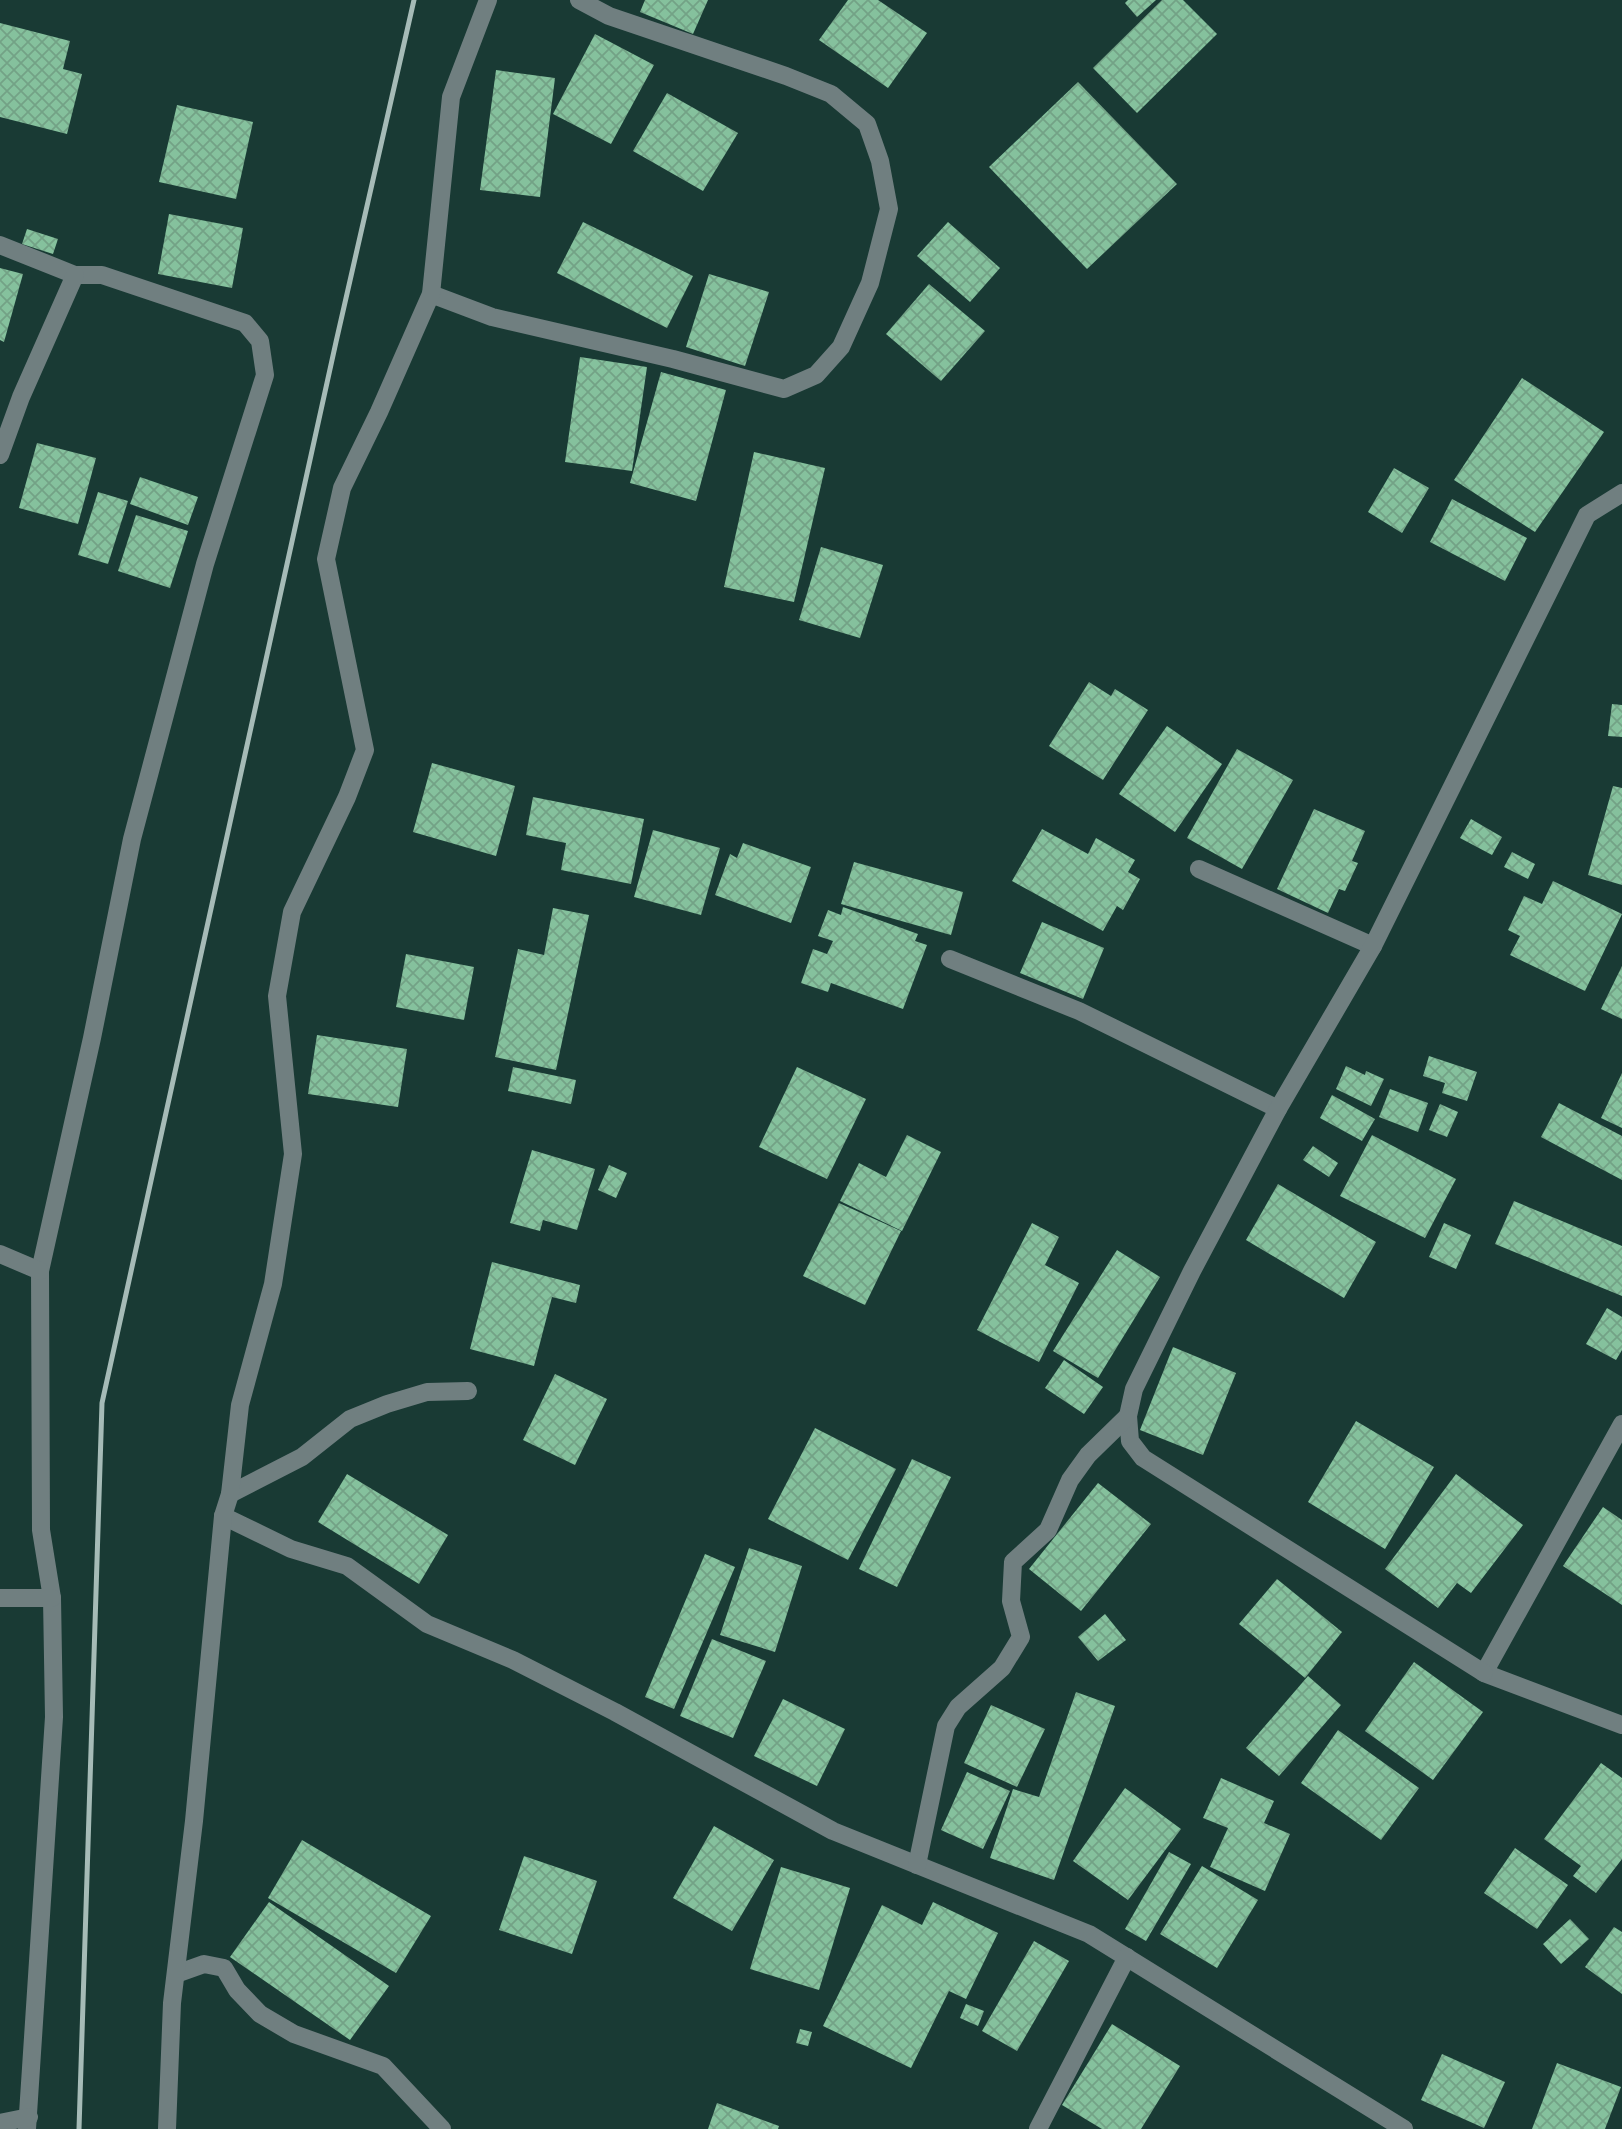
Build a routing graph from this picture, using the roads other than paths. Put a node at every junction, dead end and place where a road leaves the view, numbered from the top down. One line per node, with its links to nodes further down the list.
1 (488, 0): 5 (street)
2 (579, 0): 5 (street)
3 (0, 245): 4 (street)
4 (75, 275): 6 (street); 13 (street)
5 (430, 294): 17 (street)
6 (0, 455)
7 (1622, 493): 9 (street)
8 (1199, 870): 9 (street)
9 (1373, 946): 11 (street)
10 (950, 959): 11 (street)
11 (1278, 1109): 15 (street)
12 (0, 1254): 13 (street)
13 (40, 1270): 20 (street)
14 (468, 1391): 17 (street)
15 (1128, 1416): 21 (street); 23 (street)
16 (1622, 1424): 21 (street)
17 (230, 1494): 18 (street)
18 (223, 1516): 23 (street); 25 (street)
19 (0, 1598): 20 (street)
20 (52, 1598): 27 (street)
21 (1484, 1673): 22 (street)
22 (1622, 1725)
23 (917, 1866): 24 (street)
24 (1127, 1957): 30 (street); 31 (street)
25 (176, 1974): 28 (street); 29 (street)
26 (0, 2123): 27 (street)
27 (28, 2123)
28 (167, 2129)
29 (442, 2129)
30 (1038, 2129)
31 (1404, 2129)

